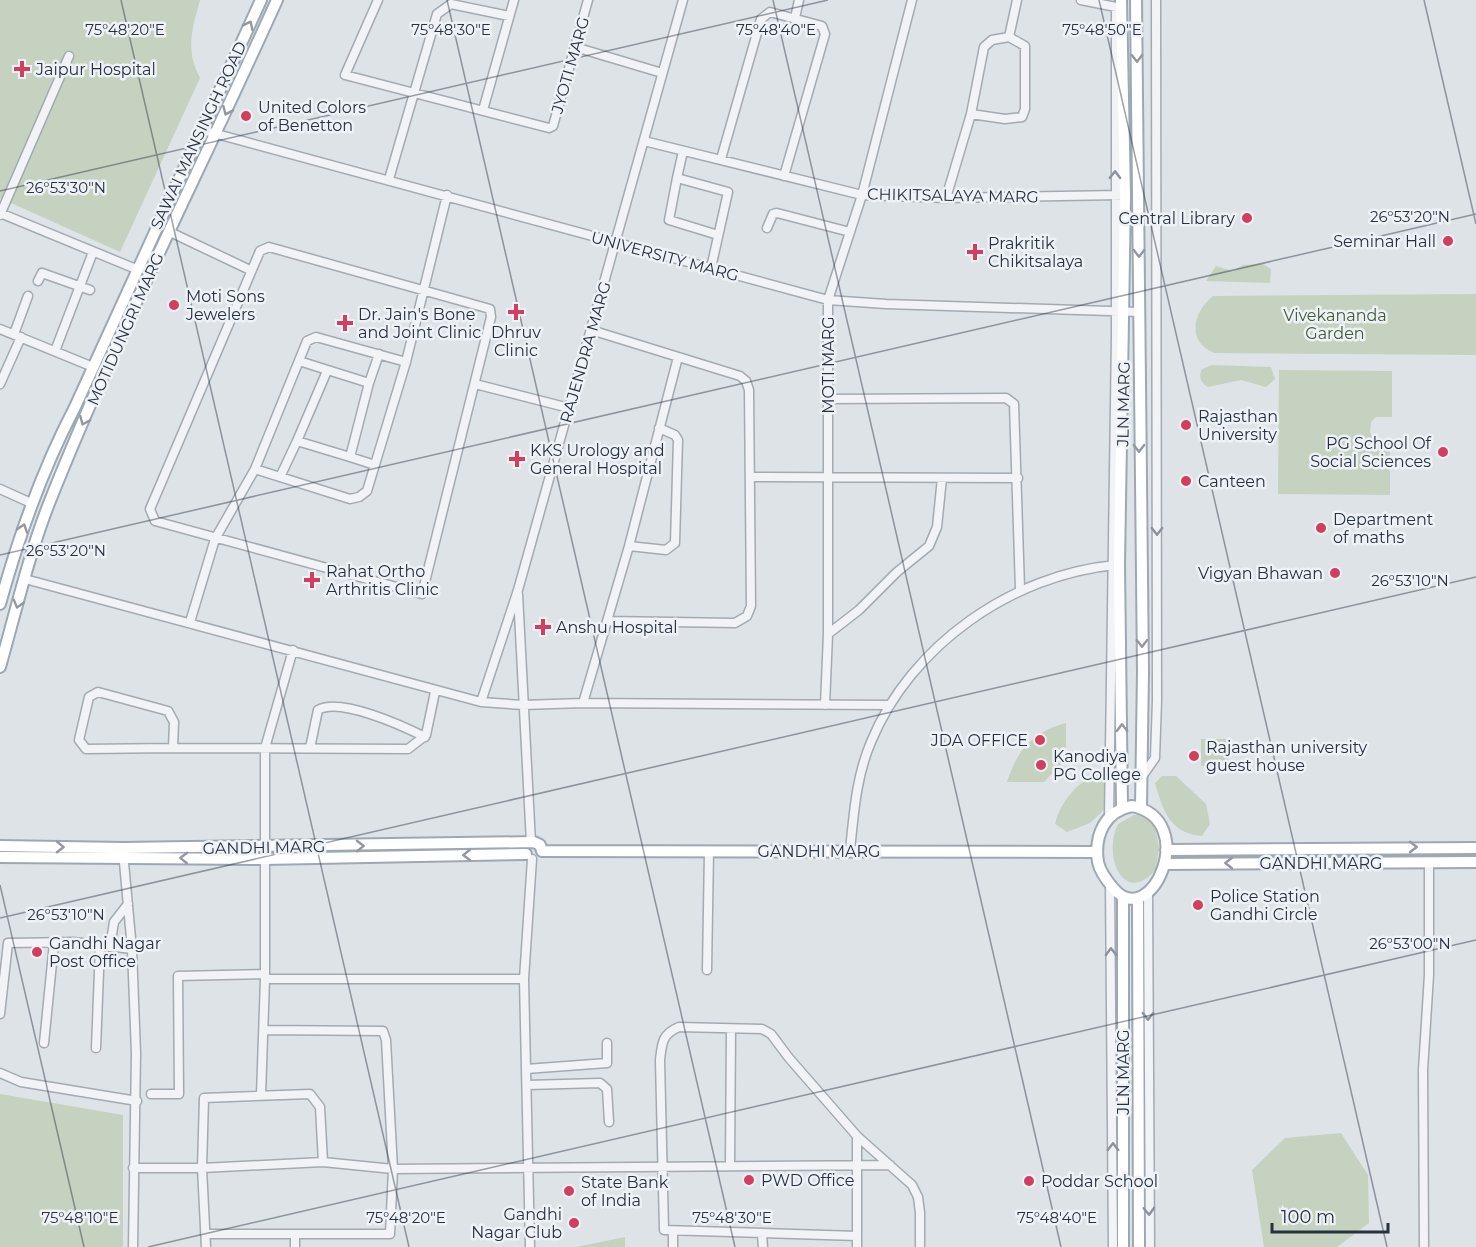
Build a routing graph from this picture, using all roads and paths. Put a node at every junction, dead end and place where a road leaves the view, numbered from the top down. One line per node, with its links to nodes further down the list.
1 (261, 0): 23 (main road, SAWAI MANSINGH ROAD, one-way to 1)
2 (277, 0): 24 (main road, MOTIDUNGRI MARG, one-way to 24)
3 (378, 0): 20 (street)
4 (514, 0): 14 (street)
5 (588, 0): 17 (street, JYOTI MARG)
6 (683, 0): 19 (street, RAJENDRA MARG)
7 (799, 0): 15 (street)
8 (912, 0): 32 (street, MOTI MARG)
9 (1017, 0): 16 (street)
10 (1081, 0): 13 (street)
11 (1136, 0): 52 (main road, JLN MARG, one-way to 52)
12 (1156, 0): 102 (street, one-way to 102)
13 (1119, 4): 33 (main road, JLN MARG, one-way to 13)
14 (509, 16): 20 (street); 21 (street)
15 (795, 18): 27 (street); 28 (street)
16 (1009, 37): 22 (street); 22 (street)
17 (575, 47): 19 (street); 21 (street, JYOTI MARG)
18 (69, 56): 35 (street)
19 (662, 73): 25 (street, RAJENDRA MARG)
20 (414, 93): 21 (street); 30 (street)
21 (483, 110)
22 (971, 114): 34 (street)
23 (202, 130): 24 (street, UNIVERSITY MARG); 43 (main road, SAWAI MANSINGH ROAD)
24 (217, 135): 30 (street, UNIVERSITY MARG); 37 (main road, MOTIDUNGRI MARG)
25 (644, 141): 26 (street, CHIKITSALAYA MARG); 40 (street, RAJENDRA MARG)
26 (683, 151): 27 (street, CHIKITSALAYA MARG); 29 (street)
27 (721, 159): 28 (street, CHIKITSALAYA MARG)
28 (784, 176): 32 (street, CHIKITSALAYA MARG)
29 (677, 178): 39 (street); 39 (street)
30 (389, 179): 31 (street, UNIVERSITY MARG)
31 (447, 195): 40 (street, UNIVERSITY MARG); 48 (street)
32 (862, 195): 34 (street, CHIKITSALAYA MARG); 38 (street, MOTI MARG)
33 (1120, 195): 34 (street, CHIKITSALAYA MARG); 51 (main road, JLN MARG)
34 (946, 198)
35 (0, 214): 41 (street)
36 (767, 228): 38 (street)
37 (170, 232): 44 (street); 83 (main road, MOTIDUNGRI MARG, one-way to 83)
38 (850, 232): 50 (street, MOTI MARG)
39 (718, 235): 42 (street)
40 (616, 242): 42 (street, UNIVERSITY MARG); 54 (street, RAJENDRA MARG)
41 (93, 252): 43 (street); 46 (street)
42 (711, 268): 50 (street, UNIVERSITY MARG)
43 (136, 269): 61 (main road, SAWAI MANSINGH ROAD)
44 (250, 270): 48 (street); 80 (street)
45 (38, 281): 46 (street)
46 (80, 287): 47 (street); 56 (street)
47 (90, 290)
48 (422, 290): 60 (street); 65 (street)
49 (28, 296): 55 (street)
50 (828, 300): 51 (street, UNIVERSITY MARG); 66 (street, MOTI MARG)
51 (1120, 312): 52 (street, UNIVERSITY MARG); 82 (main road, JLN MARG)
52 (1140, 312): 102 (main road, JLN MARG, one-way to 102)
53 (0, 328): 55 (street)
54 (591, 330): 58 (street); 67 (street, RAJENDRA MARG)
55 (18, 336): 56 (street); 64 (street)
56 (55, 351): 61 (street)
57 (379, 354): 59 (street); 60 (street); 63 (street)
58 (678, 357): 68 (street); 74 (street)
59 (299, 361): 62 (street); 72 (street)
60 (406, 362): 71 (street)
61 (93, 367): 79 (main road, SAWAI MANSINGH ROAD)
62 (327, 371): 63 (street); 69 (street)
63 (369, 383): 70 (street)
64 (0, 384)
65 (475, 384): 67 (street); 80 (street)
66 (829, 399): 75 (street, MOTI MARG); 77 (street)
67 (569, 408): 85 (street, RAJENDRA MARG)
68 (659, 428): 81 (street); 81 (street)
69 (297, 441): 70 (street); 73 (street)
70 (350, 457): 71 (street)
71 (375, 465): 73 (street)
72 (255, 469): 73 (street); 80 (street)
73 (280, 477)
74 (750, 477): 75 (street); 87 (street)
75 (828, 477): 76 (street); 89 (street, MOTI MARG)
76 (942, 478): 77 (street); 89 (street)
77 (1018, 478): 84 (street)
78 (0, 489): 79 (street)
79 (31, 503): 86 (main road, SAWAI MANSINGH ROAD, one-way to 79)
80 (215, 539): 88 (street)
81 (629, 546): 87 (street)
82 (1116, 565): 84 (street); 104 (main road, JLN MARG, one-way to 82); 105 (street)
83 (25, 579): 88 (street); 91 (main road, MOTIDUNGRI MARG, one-way to 91)
84 (1020, 589): 97 (street)
85 (518, 590): 93 (street, RAJENDRA MARG); 95 (street)
86 (0, 604)
87 (608, 621): 94 (street)
88 (190, 622): 90 (street)
89 (828, 634): 96 (street, MOTI MARG)
90 (293, 650): 92 (street); 100 (street)
91 (0, 667)
92 (435, 692): 93 (street); 98 (street)
93 (481, 702): 95 (street)
94 (583, 703): 95 (street); 96 (street)
95 (523, 705): 108 (street)
96 (825, 705): 97 (street)
97 (890, 705): 109 (street)
98 (425, 737): 101 (street); 101 (street)
99 (173, 748): 99 (street); 100 (street)
100 (266, 748): 101 (street); 106 (street)
101 (310, 748)
102 (1141, 779): 103 (main road, JLN MARG)
103 (1141, 807): 104 (main road); 110 (main road)
104 (1122, 808): 105 (main road)
105 (1109, 817): 113 (main road)
106 (264, 847): 108 (main road, GANDHI MARG, one-way to 108); 114 (main road, GANDHI MARG); 115 (street)
107 (1476, 848): 110 (main road, GANDHI MARG, one-way to 107)
108 (529, 850): 112 (main road, GANDHI MARG); 115 (main road, one-way to 115); 130 (street)
109 (850, 850): 112 (main road, GANDHI MARG); 113 (main road, GANDHI MARG)
110 (1166, 850): 118 (main road)
111 (0, 851): 114 (main road, GANDHI MARG, one-way to 114); 114 (main road)
112 (709, 851): 128 (street)
113 (1097, 852): 119 (main road)
114 (123, 853): 115 (main road, one-way to 114); 122 (street)
115 (264, 858): 129 (street)
116 (1429, 862): 117 (main road, GANDHI MARG); 118 (main road, GANDHI MARG, one-way to 118); 171 (street)
117 (1476, 862)
118 (1165, 864): 120 (main road)
119 (1110, 885): 121 (main road); 167 (street, one-way to 119)
120 (1143, 896): 121 (main road); 169 (main road, JLN MARG); 170 (street, one-way to 170)
121 (1123, 897): 168 (main road, JLN MARG)
122 (128, 904): 126 (street); 127 (street)
123 (4, 941): 124 (street); 131 (street)
124 (54, 943): 125 (street); 134 (street)
125 (100, 946): 126 (street); 136 (street)
126 (110, 947): 127 (street)
127 (132, 949): 142 (street)
128 (707, 970)
129 (265, 977): 130 (street); 133 (street); 140 (street)
130 (525, 979): 137 (street)
131 (0, 1014)
132 (730, 1029): 144 (street); 146 (street); 147 (street)
133 (264, 1030): 141 (street); 153 (street)
134 (44, 1043)
135 (607, 1043): 137 (street)
136 (96, 1048)
137 (526, 1069): 139 (street)
138 (0, 1073): 142 (street)
139 (527, 1085): 143 (street); 152 (street)
140 (151, 1094)
141 (261, 1095): 145 (street); 151 (street)
142 (137, 1101): 150 (street)
143 (609, 1122)
144 (857, 1136): 148 (street); 149 (street)
145 (323, 1162): 151 (street); 153 (street)
146 (730, 1164): 147 (street); 148 (street)
147 (662, 1165): 152 (street); 154 (street)
148 (857, 1165): 149 (street); 158 (street)
149 (890, 1165): 166 (street)
150 (133, 1168): 151 (street); 159 (street)
151 (202, 1168): 155 (street)
152 (528, 1168): 153 (street); 162 (street)
153 (393, 1169): 156 (street)
154 (673, 1232): 157 (street); 163 (street)
155 (205, 1234): 156 (street); 160 (street)
156 (295, 1235): 161 (street)
157 (762, 1235): 158 (street); 164 (street)
158 (857, 1236): 165 (street)
159 (133, 1247)
160 (206, 1247)
161 (295, 1247)
162 (530, 1247)
163 (673, 1247)
164 (763, 1247)
165 (857, 1247)
166 (920, 1247)
167 (1113, 1247)
168 (1123, 1247)
169 (1139, 1247)
170 (1150, 1247)
171 (1424, 1247)

